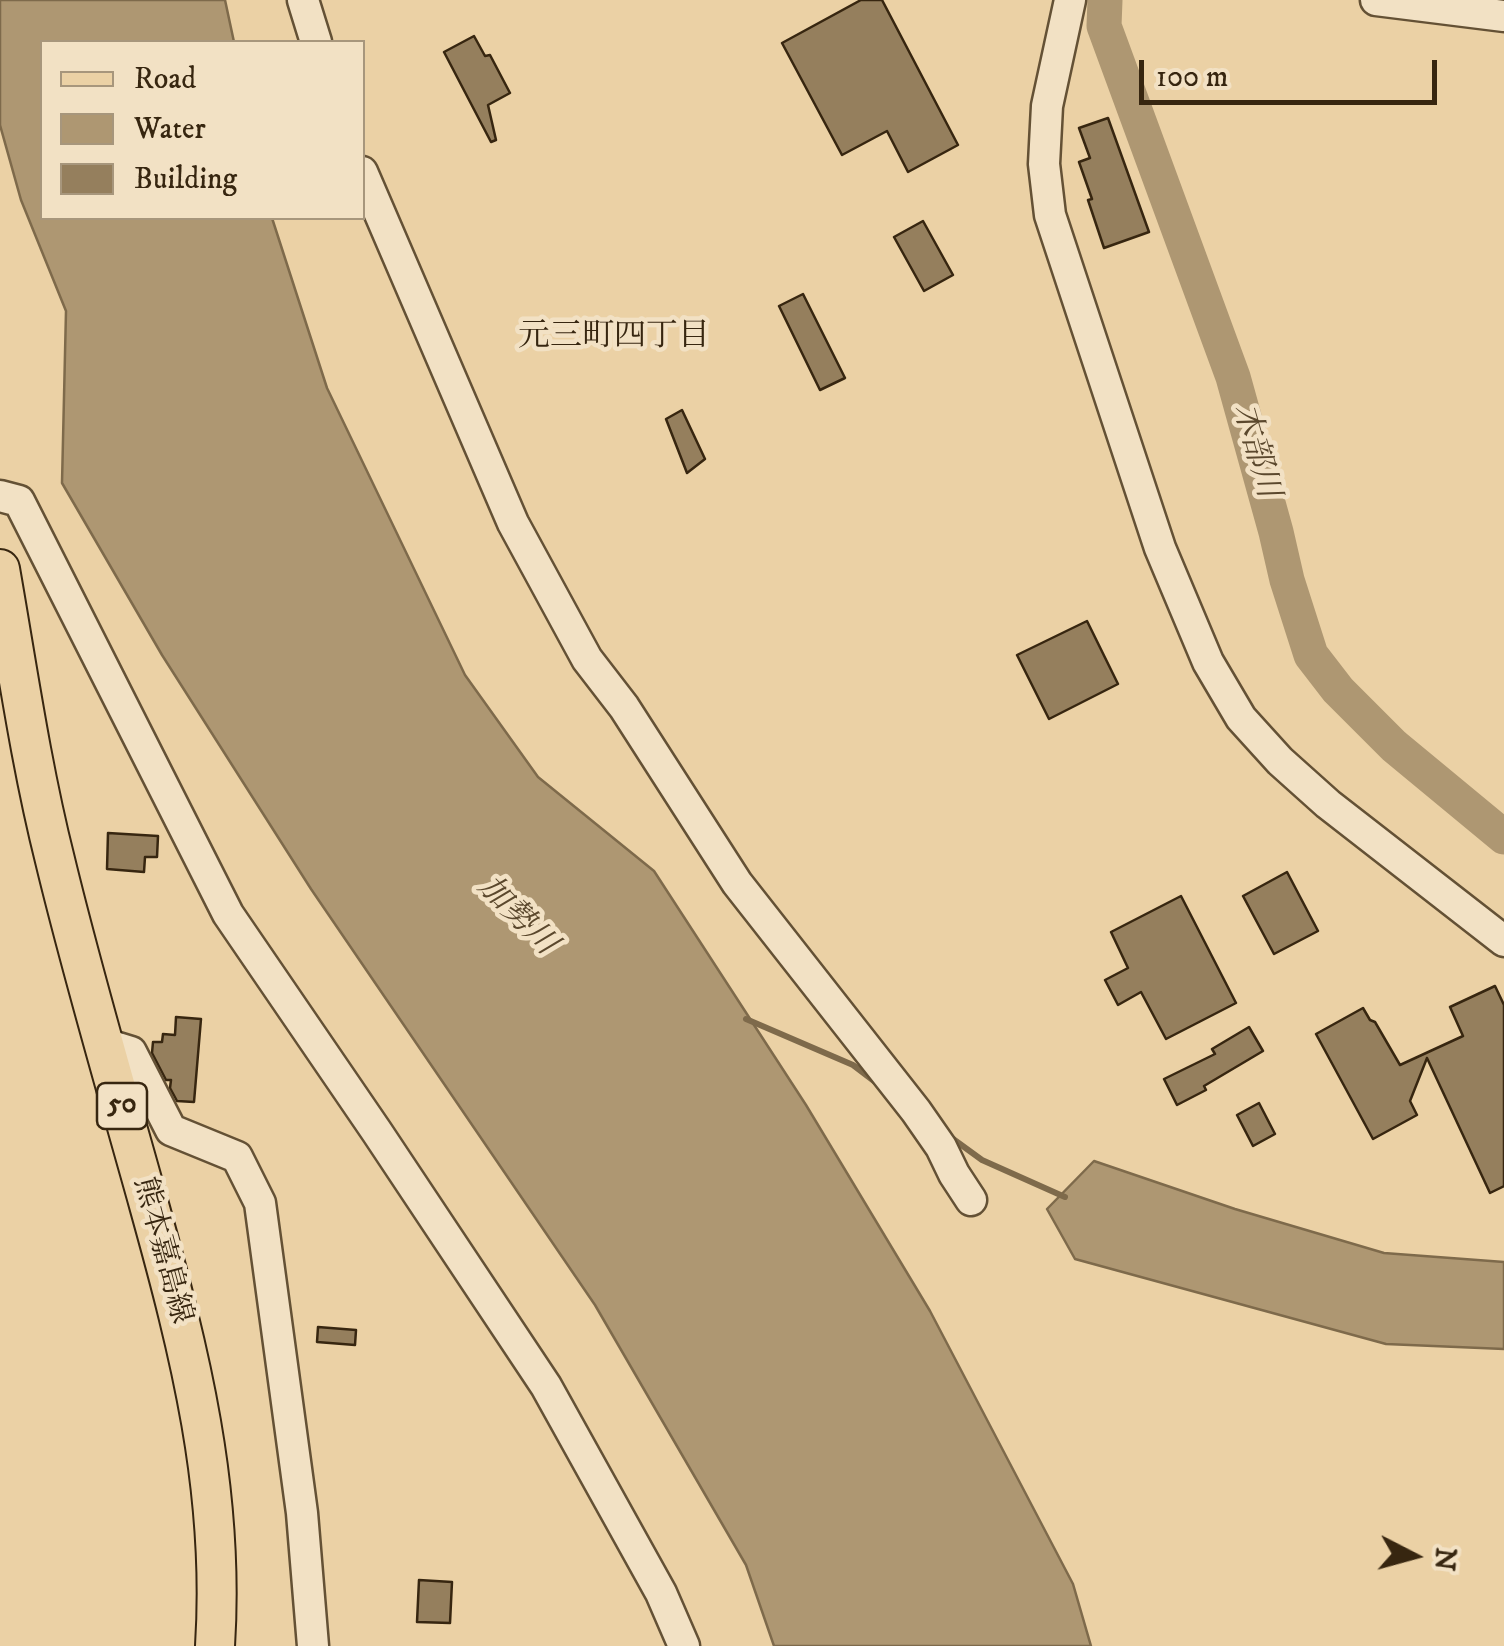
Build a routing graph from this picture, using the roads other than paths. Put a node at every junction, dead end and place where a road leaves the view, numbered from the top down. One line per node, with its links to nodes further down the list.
1 (303, 0): 5 (street)
2 (1070, 0): 9 (street)
3 (1376, 0): 4 (street)
4 (1504, 16)
5 (315, 40)
6 (365, 179): 11 (street)
7 (0, 496): 14 (street)
8 (0, 569): 10 (main road, 熊本嘉島線 / 50)
9 (1504, 941)
10 (105, 1044): 12 (main road, 熊本嘉島線 / 50); 13 (street)
11 (971, 1200)
12 (215, 1646)
13 (314, 1646)
14 (684, 1646)

